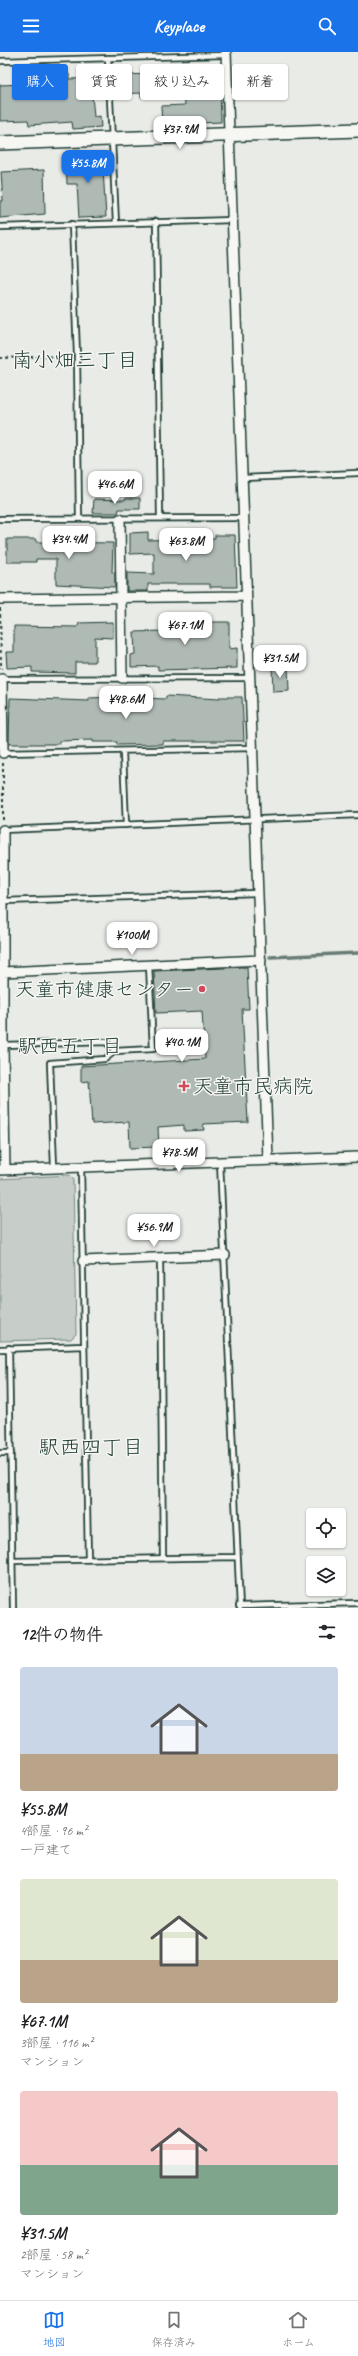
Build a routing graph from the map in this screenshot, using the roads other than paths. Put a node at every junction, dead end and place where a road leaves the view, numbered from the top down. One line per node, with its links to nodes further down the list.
1 (226, 53): 2 (lane); 5 (street)
2 (108, 58): 3 (lane); 6 (lane)
3 (0, 61)
4 (358, 130): 5 (street)
5 (231, 136): 6 (street); 8 (street)
6 (113, 139): 7 (street); 10 (lane)
7 (0, 143)
8 (233, 220): 9 (lane); 14 (street)
9 (156, 221): 10 (lane); 16 (lane)
10 (116, 222): 11 (lane)
11 (72, 224): 12 (lane); 15 (lane)
12 (0, 227)
13 (358, 473): 14 (lane)
14 (242, 478): 17 (street)
15 (79, 518): 18 (lane); 19 (lane)
16 (160, 518): 17 (lane); 19 (lane)
17 (244, 518): 20 (street)
18 (0, 519)
19 (120, 519): 21 (street)
20 (246, 596): 21 (street); 24 (street)
21 (121, 598): 22 (street); 23 (street)
22 (0, 599)
23 (122, 678): 24 (lane); 25 (lane)
24 (250, 678): 26 (street)
25 (2, 679): 28 (street)
26 (253, 748): 27 (lane); 30 (street)
27 (123, 752): 28 (lane); 31 (lane)
28 (3, 753)
29 (358, 815): 30 (lane)
30 (256, 820): 31 (lane); 33 (street)
31 (126, 825): 32 (lane)
32 (2, 830): 34 (street)
33 (257, 893): 34 (lane); 35 (street)
34 (3, 901): 37 (street)
35 (261, 960): 36 (street); 41 (street)
36 (149, 965): 37 (street); 39 (lane)
37 (3, 972): 38 (street)
38 (3, 1045): 39 (lane); 45 (street)
39 (115, 1051): 44 (lane)
40 (358, 1157): 41 (street)
41 (268, 1159): 42 (street)
42 (220, 1161): 43 (street); 46 (lane)
43 (81, 1166): 44 (street); 48 (lane)
44 (54, 1167): 45 (street)
45 (3, 1170)
46 (225, 1255): 47 (street); 54 (lane)
47 (160, 1258): 48 (street); 56 (lane)
48 (83, 1261): 49 (lane)
49 (84, 1346): 51 (lane); 55 (lane)
50 (0, 1348): 51 (lane)
51 (9, 1348): 53 (lane)
52 (0, 1453): 53 (lane)
53 (11, 1453): 57 (lane)
54 (236, 1557): 56 (lane); 59 (lane)
55 (88, 1558): 56 (lane); 57 (lane)
56 (163, 1558)
57 (12, 1561): 60 (lane)
58 (358, 1603): 59 (lane)
59 (240, 1607)
60 (12, 1608)

